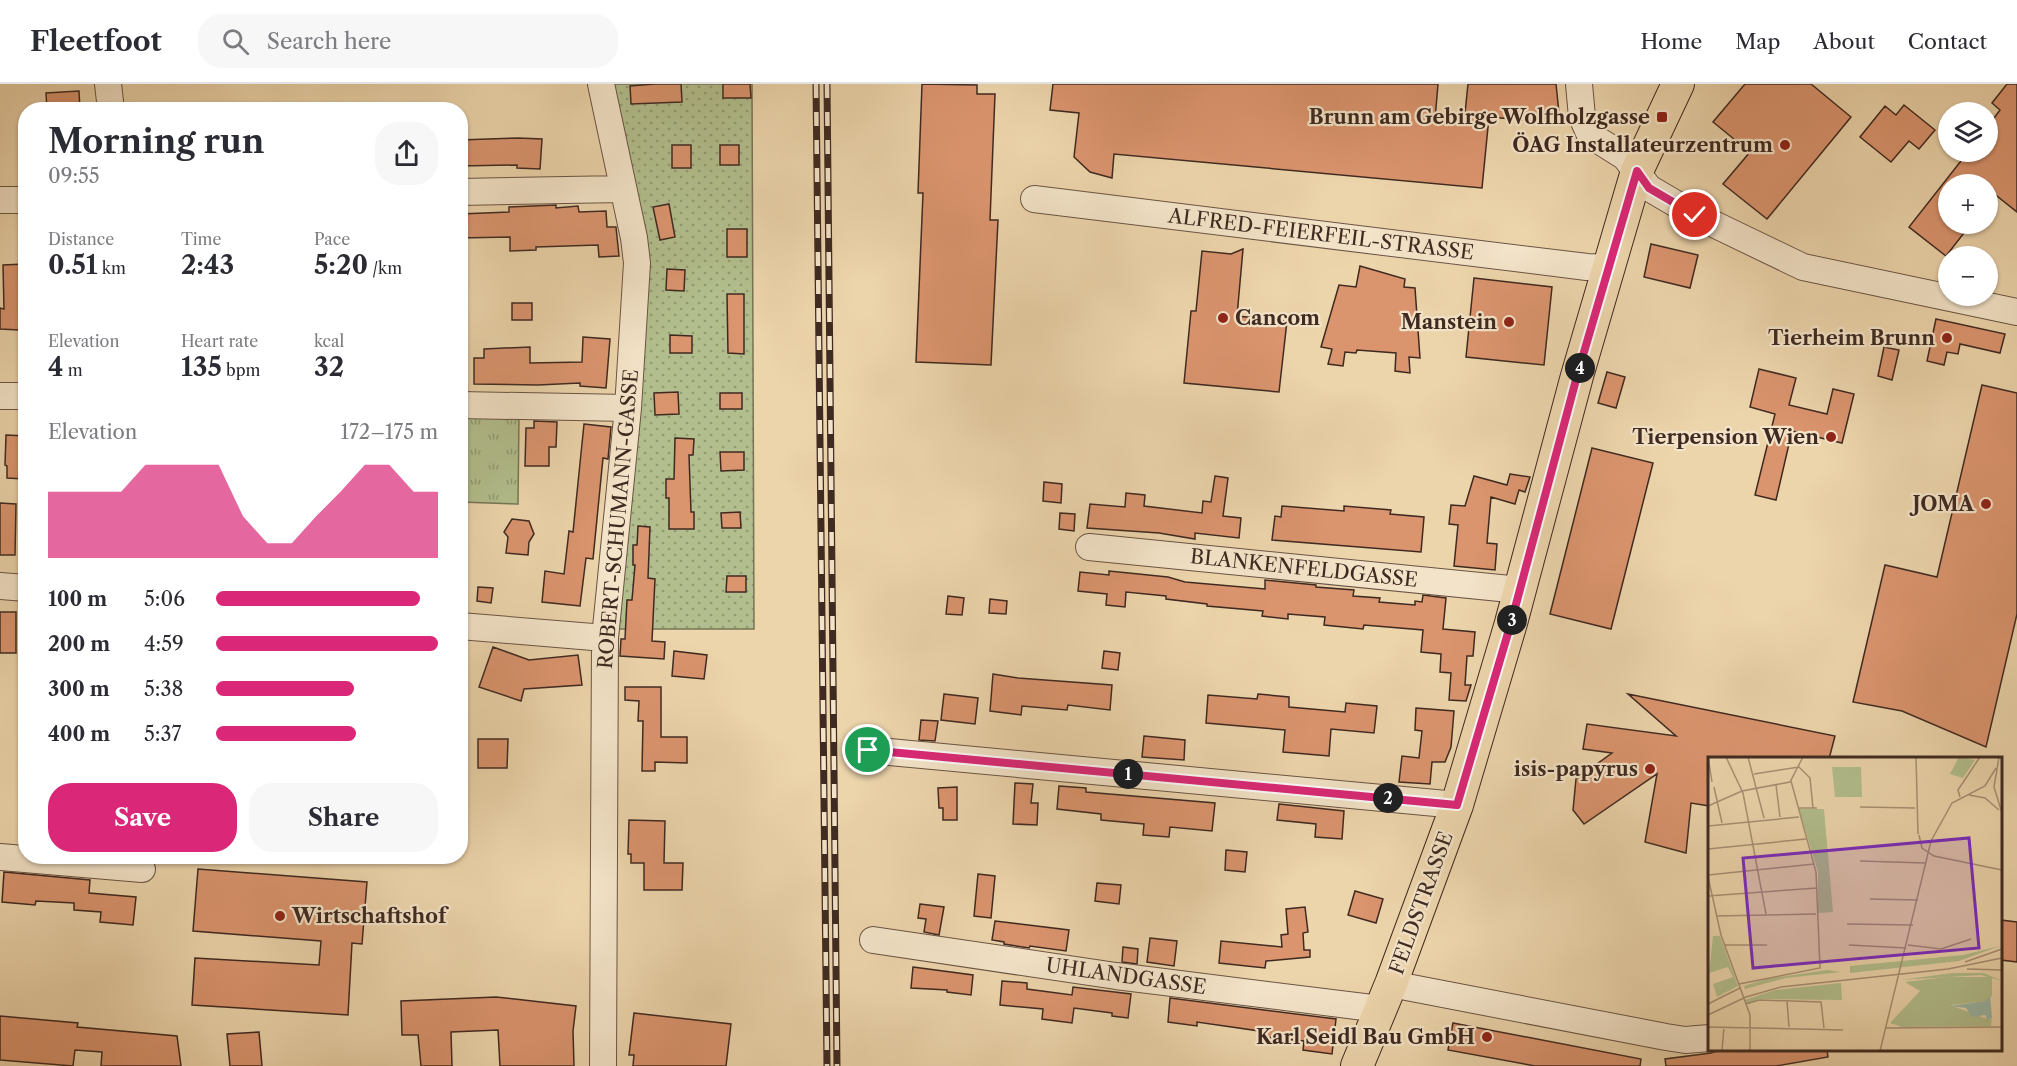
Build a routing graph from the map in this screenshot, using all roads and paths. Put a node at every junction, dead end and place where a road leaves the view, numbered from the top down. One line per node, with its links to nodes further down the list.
1 (108, 84): 5 (street)
2 (601, 84): 7 (street, ROBERT-SCHUMANN-GASSE)
3 (1579, 84): 6 (street)
4 (1678, 84): 6 (main road, FELDSTRASSE)
5 (110, 102)
6 (1637, 171): 12 (main road, FELDSTRASSE); 13 (street)
7 (623, 189): 8 (street); 17 (street, ROBERT-SCHUMANN-GASSE)
8 (468, 192)
9 (0, 200): 10 (street)
10 (18, 200)
11 (1034, 200): 12 (street, ALFRED-FEIERFEIL-STRASSE)
12 (1608, 268): 21 (main road, FELDSTRASSE)
13 (2017, 312)
14 (0, 396): 15 (street)
15 (18, 396)
16 (468, 405): 17 (street)
17 (628, 408): 23 (street, ROBERT-SCHUMANN-GASSE)
18 (1089, 546): 21 (street, BLANKENFELDGASSE)
19 (0, 586): 20 (street)
20 (18, 587)
21 (1520, 590): 25 (main road, FELDSTRASSE)
22 (468, 627): 23 (street)
23 (605, 638): 33 (street, ROBERT-SCHUMANN-GASSE)
24 (868, 750): 25 (street)
25 (1457, 805): 31 (main road, FELDSTRASSE)
26 (0, 857): 27 (street)
27 (18, 859)
28 (83, 864): 29 (street)
29 (142, 869)
30 (873, 940): 31 (street, UHLANDGASSE)
31 (1385, 997): 32 (street, UHLANDGASSE); 34 (main road, FELDSTRASSE)
32 (1708, 1038)
33 (603, 1066)
34 (1357, 1066)

